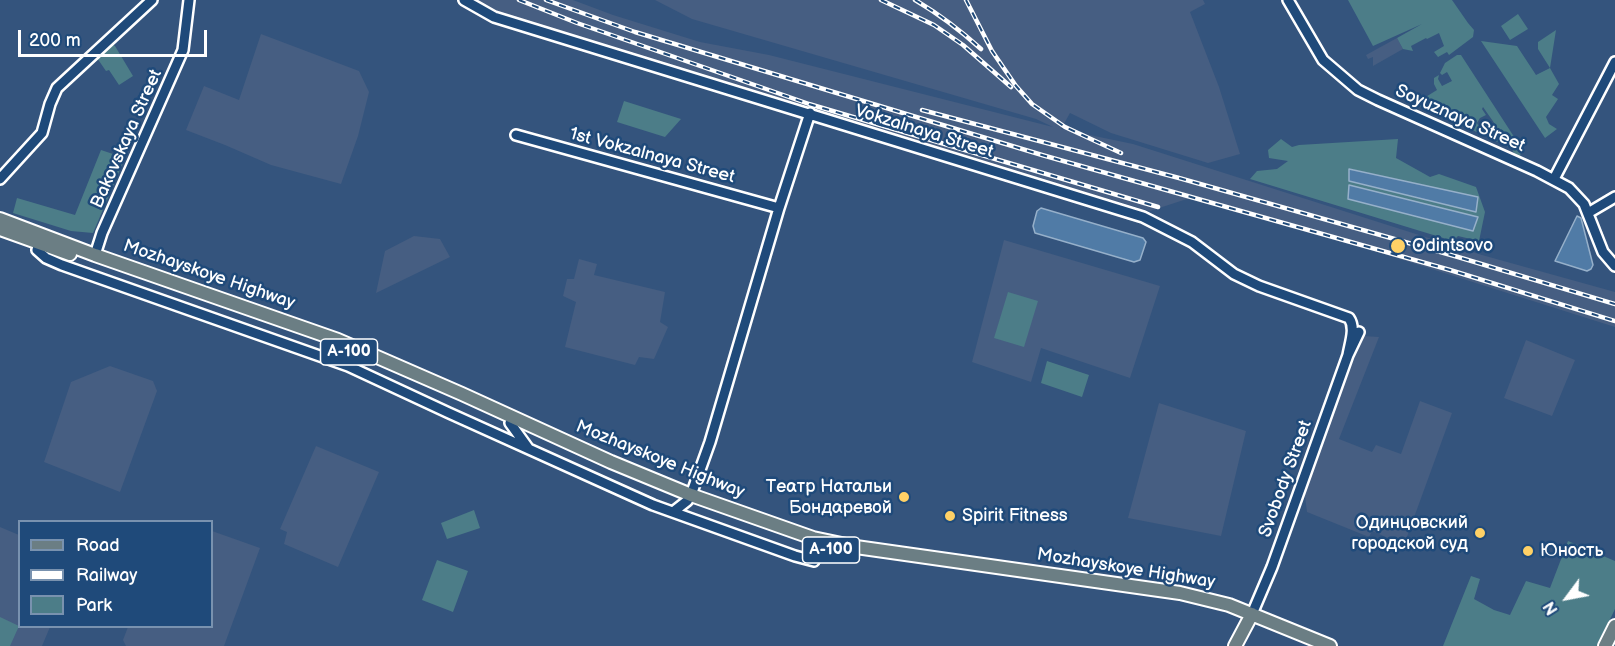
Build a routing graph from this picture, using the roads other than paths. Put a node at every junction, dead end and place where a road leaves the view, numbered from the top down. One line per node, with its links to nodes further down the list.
1 (152, 0): 8 (street)
2 (189, 0): 16 (street, Bakovskaya Street)
3 (464, 0): 6 (street, Vokzalnaya Street)
4 (1288, 0): 9 (street, Soyuznaya Street)
5 (1615, 62): 9 (street)
6 (810, 113): 11 (street); 18 (street, Vokzalnaya Street)
7 (516, 135): 11 (street, 1st Vokzalnaya Street)
8 (0, 179)
9 (1554, 179): 12 (street, Soyuznaya Street)
10 (1615, 197): 12 (street)
11 (778, 208): 21 (street)
12 (1588, 213): 17 (street, Soyuznaya Street)
13 (0, 219): 16 (main road, Mozhayskoye Highway / А-100)
14 (0, 229): 15 (main road, Mozhayskoye Highway / А-100)
15 (38, 247): 19 (main road, Mozhayskoye Highway / А-100); 20 (street)
16 (95, 255): 21 (main road, Mozhayskoye Highway / А-100)
17 (1615, 266)
18 (1356, 331): 24 (street, Svobody Street)
19 (510, 423): 20 (street); 21 (main road, Mozhayskoye Highway / А-100)
20 (530, 449): 22 (street)
21 (689, 498): 22 (street); 24 (main road, Mozhayskoye Highway / А-100)
22 (673, 512): 23 (street)
23 (814, 561)
24 (1251, 618): 28 (main road); 29 (main road, Mozhayskoye Highway / А-100); 30 (main road, Mozhayskoye Highway / А-100)
25 (1615, 619): 27 (street)
26 (1615, 626): 27 (main road)
27 (1608, 644)
28 (1235, 646)
29 (1311, 646)
30 (1330, 646)

